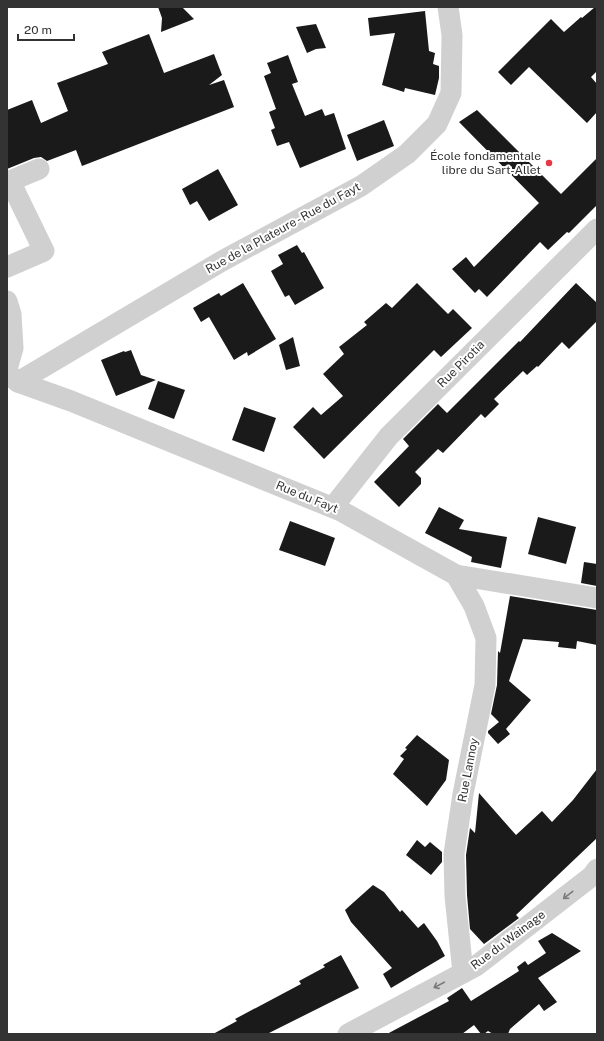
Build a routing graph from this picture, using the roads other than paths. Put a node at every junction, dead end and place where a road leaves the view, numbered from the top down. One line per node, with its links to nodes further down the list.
1 (448, 7): 6 (street, Rue de la Plateure - Rue du Fayt)
2 (39, 169): 4 (street)
3 (597, 229): 7 (street, Rue Pirotia)
4 (7, 267)
5 (7, 302): 6 (street)
6 (11, 375): 7 (street, Rue du Fayt)
7 (333, 507): 8 (street, Rue du Fayt)
8 (456, 575): 9 (street, Rue du Fayt); 11 (street, Rue Lannoy)
9 (597, 598)
10 (597, 869): 11 (street, Rue du Wainage, one-way to 11)
11 (463, 973): 12 (street, Rue du Wainage, one-way to 12)
12 (348, 1034)

